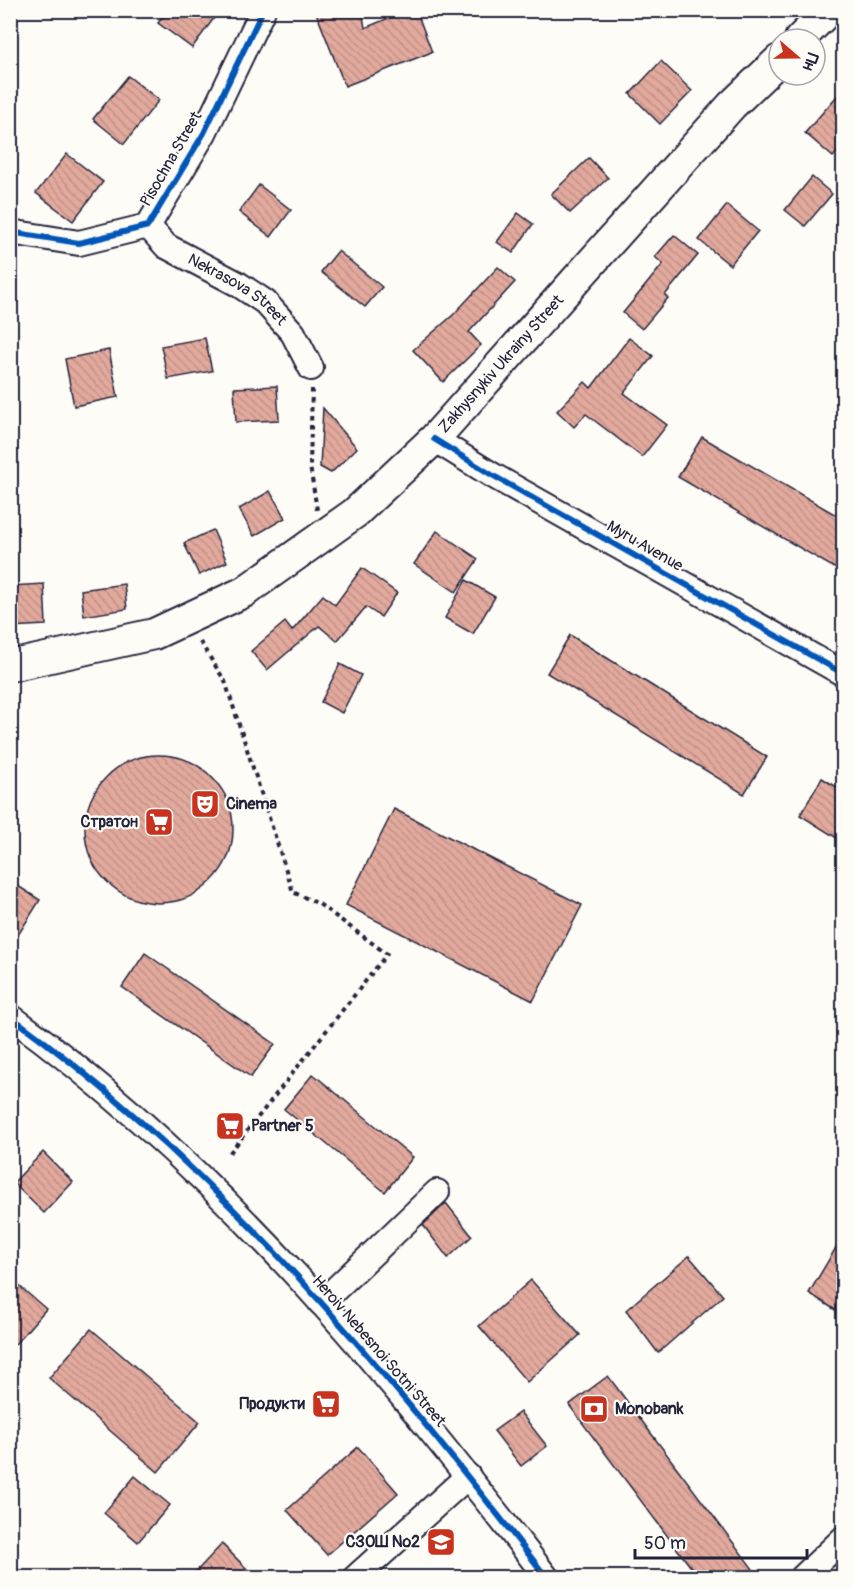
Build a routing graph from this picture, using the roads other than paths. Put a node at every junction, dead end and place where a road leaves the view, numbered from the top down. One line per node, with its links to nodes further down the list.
1 (263, 10): 5 (street, Pisochna Street)
2 (829, 10): 3 (main road)
3 (812, 27)
4 (767, 71): 8 (main road, Zakhysnykiv Ukrainy Street)
5 (148, 226): 6 (street, Pisochna Street); 7 (street, Nekrasova Street)
6 (10, 232)
7 (311, 368)
8 (434, 439): 9 (main road, Zakhysnykiv Ukrainy Street); 10 (street, Myru Avenue)
9 (10, 666)
10 (843, 674)
11 (10, 1016): 13 (street, Heroiv Nebesnoi Sotni Street)
12 (437, 1192): 13 (street)
13 (321, 1303): 14 (street, Heroiv Nebesnoi Sotni Street)
14 (468, 1476): 16 (street); 17 (street, Heroiv Nebesnoi Sotni Street)
15 (843, 1538): 18 (street)
16 (355, 1578)
17 (547, 1578)
18 (802, 1578)

